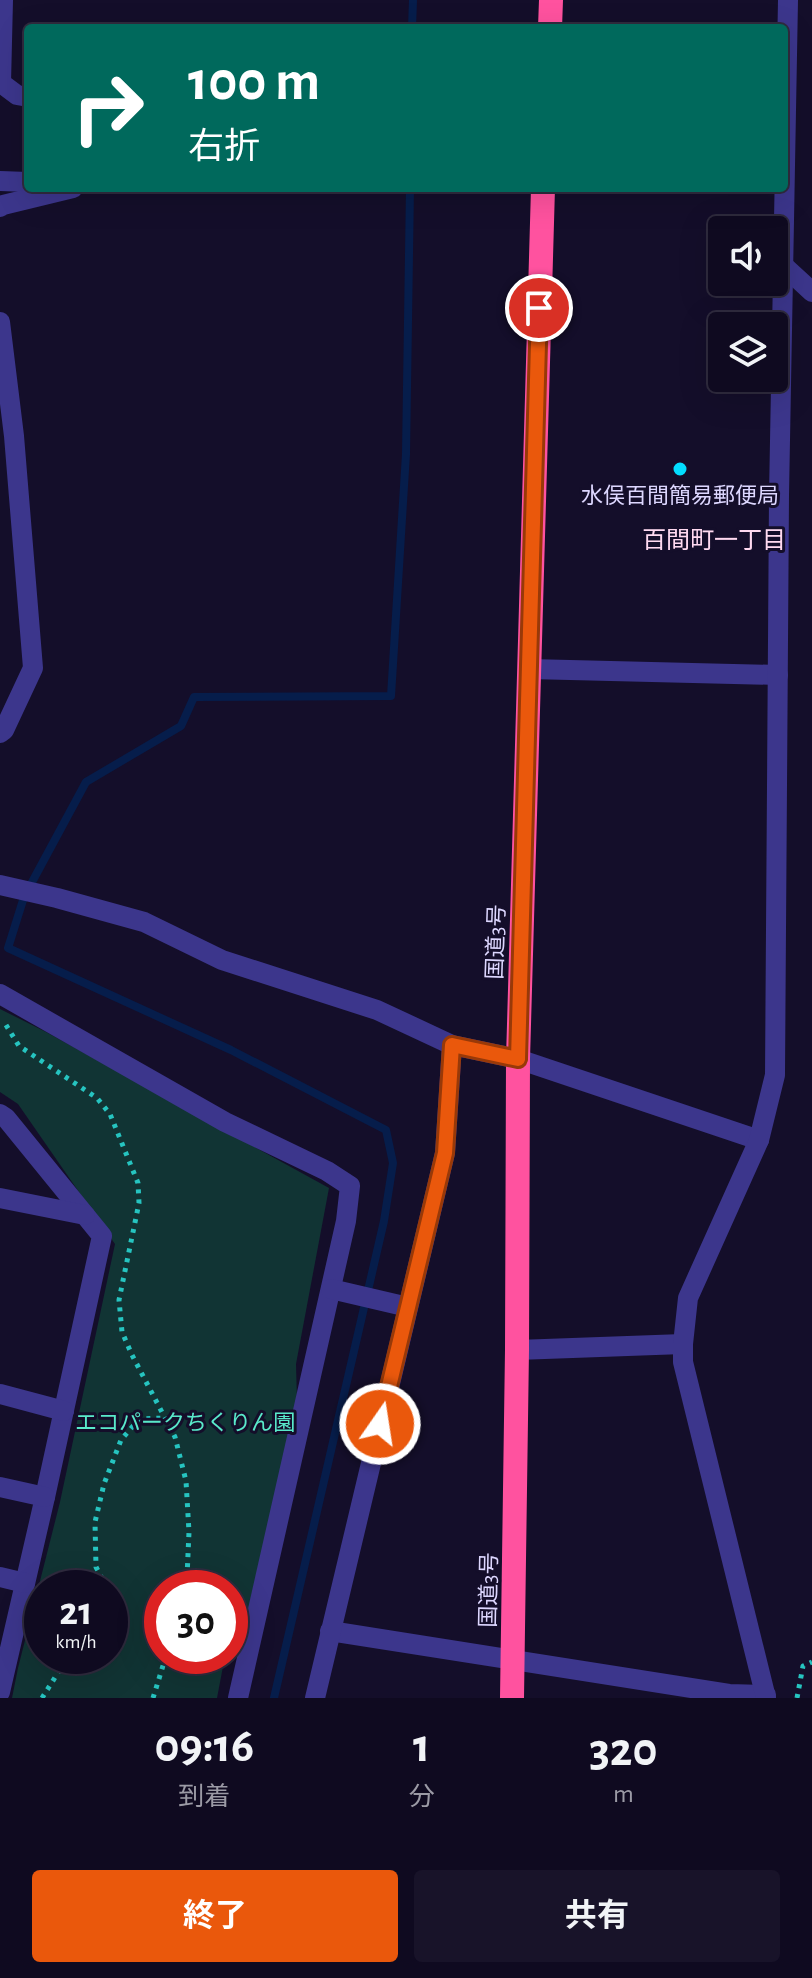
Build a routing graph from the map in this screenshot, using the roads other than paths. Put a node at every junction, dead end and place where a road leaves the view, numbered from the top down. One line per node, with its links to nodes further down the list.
1 (3, 0): 6 (street)
2 (551, 0): 4 (highway)
3 (788, 0): 5 (street)
4 (550, 24)
5 (787, 24)
6 (24, 96)
7 (0, 181): 8 (street)
8 (24, 182)
9 (57, 192): 12 (street)
10 (543, 192): 18 (highway, 国道3号)
11 (784, 192): 13 (street)
12 (0, 207)
13 (784, 216)
14 (788, 270): 15 (street)
15 (812, 292)
16 (784, 296): 19 (street)
17 (0, 322): 20 (street)
18 (529, 669): 19 (street); 24 (highway, 国道3号)
19 (778, 675): 26 (street)
20 (0, 733)
21 (0, 885): 23 (street)
22 (0, 994): 29 (street)
23 (452, 1045): 24 (street); 30 (street)
24 (518, 1059): 26 (street); 32 (highway, 国道3号)
25 (0, 1114): 28 (street)
26 (759, 1140): 31 (street)
27 (0, 1198): 28 (street)
28 (85, 1215): 34 (street)
29 (331, 1289): 30 (street); 46 (street)
30 (408, 1307): 41 (street)
31 (683, 1344): 32 (street); 45 (street)
32 (517, 1350): 42 (highway, 国道3号)
33 (0, 1394): 34 (street)
34 (64, 1411): 36 (street)
35 (0, 1487): 36 (street)
36 (45, 1497): 37 (street)
37 (28, 1570)
38 (0, 1577): 39 (street)
39 (24, 1583)
40 (24, 1587): 43 (street)
41 (330, 1631): 42 (street); 47 (street)
42 (513, 1660): 45 (street); 48 (highway, 国道3号)
43 (3, 1665): 44 (street)
44 (0, 1692)
45 (766, 1696)
46 (238, 1698)
47 (315, 1698)
48 (512, 1698)

